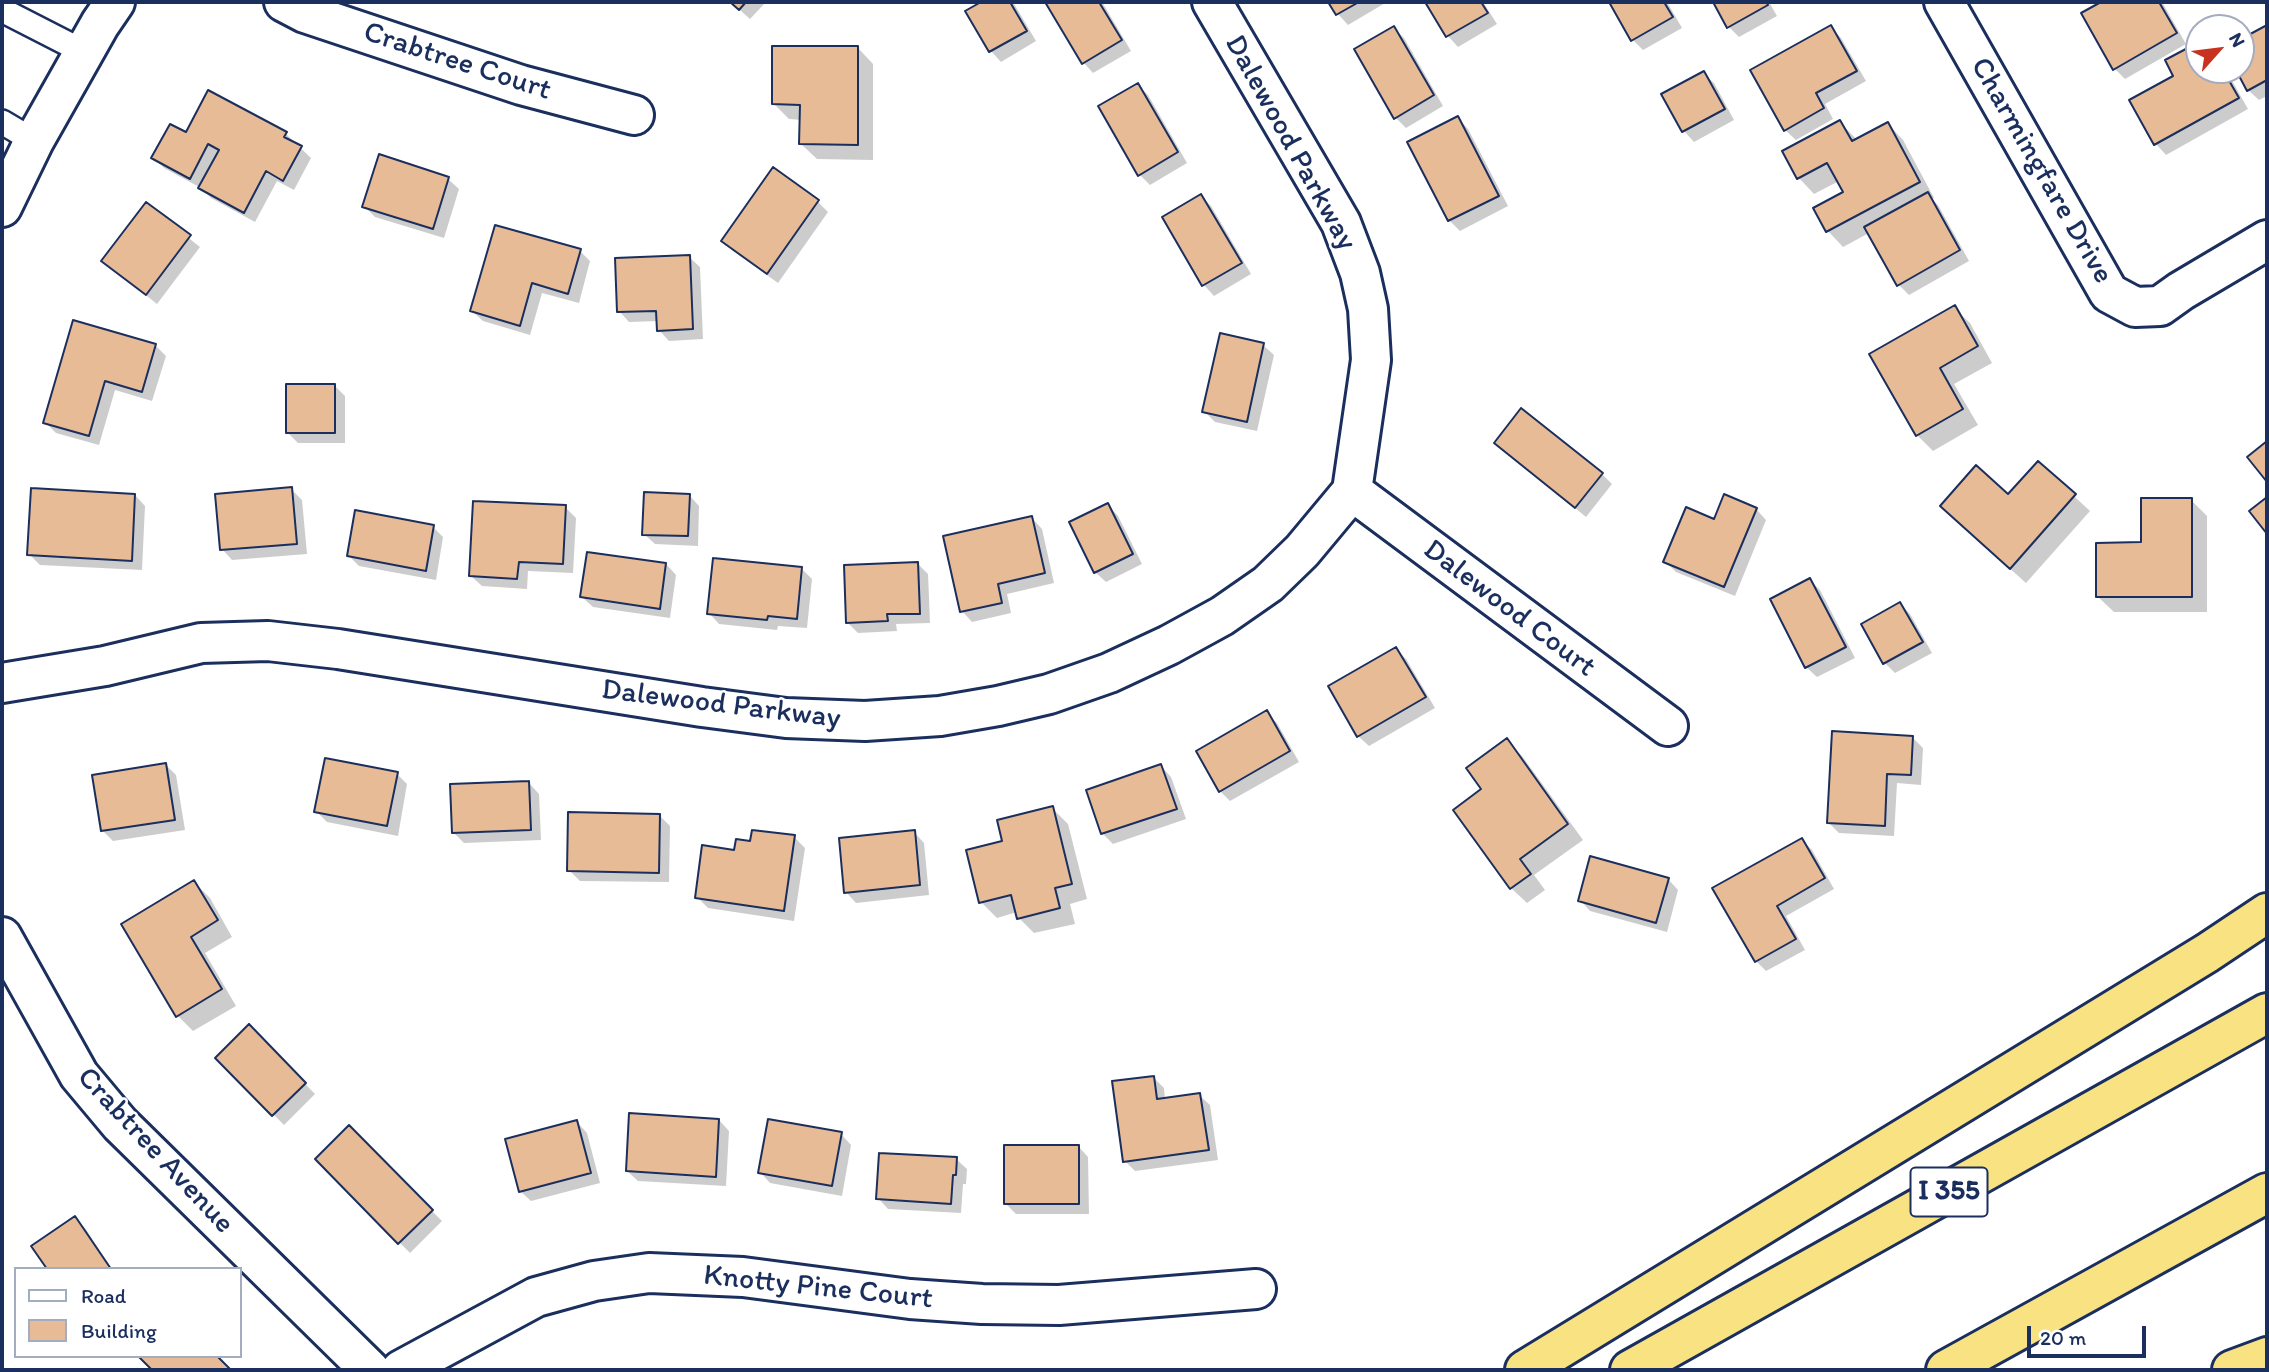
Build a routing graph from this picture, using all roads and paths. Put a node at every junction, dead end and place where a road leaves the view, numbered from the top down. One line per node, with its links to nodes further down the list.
1 (115, 2): 6 (street)
2 (284, 2): 7 (street, Crabtree Court)
3 (1212, 2): 11 (street, Dalewood Parkway)
4 (1944, 2): 10 (street, Charmingfare Drive)
5 (2, 10): 6 (lane)
6 (84, 52): 8 (street)
7 (634, 115)
8 (18, 132): 9 (street)
9 (2, 207)
10 (2267, 240)
11 (1352, 491): 12 (street, Dalewood Parkway); 13 (street, Dalewood Court)
12 (2, 683)
13 (1668, 726)
14 (2267, 913): 22 (highway)
15 (3, 941): 20 (street, Crabtree Avenue)
16 (2267, 1013): 23 (highway, I 355)
17 (2267, 1193): 24 (highway)
18 (1256, 1289): 21 (street, Knotty Pine Court)
19 (2267, 1357): 25 (highway)
20 (370, 1370)
21 (401, 1370)
22 (1525, 1370)
23 (1630, 1370)
24 (1946, 1370)
25 (2232, 1370)

